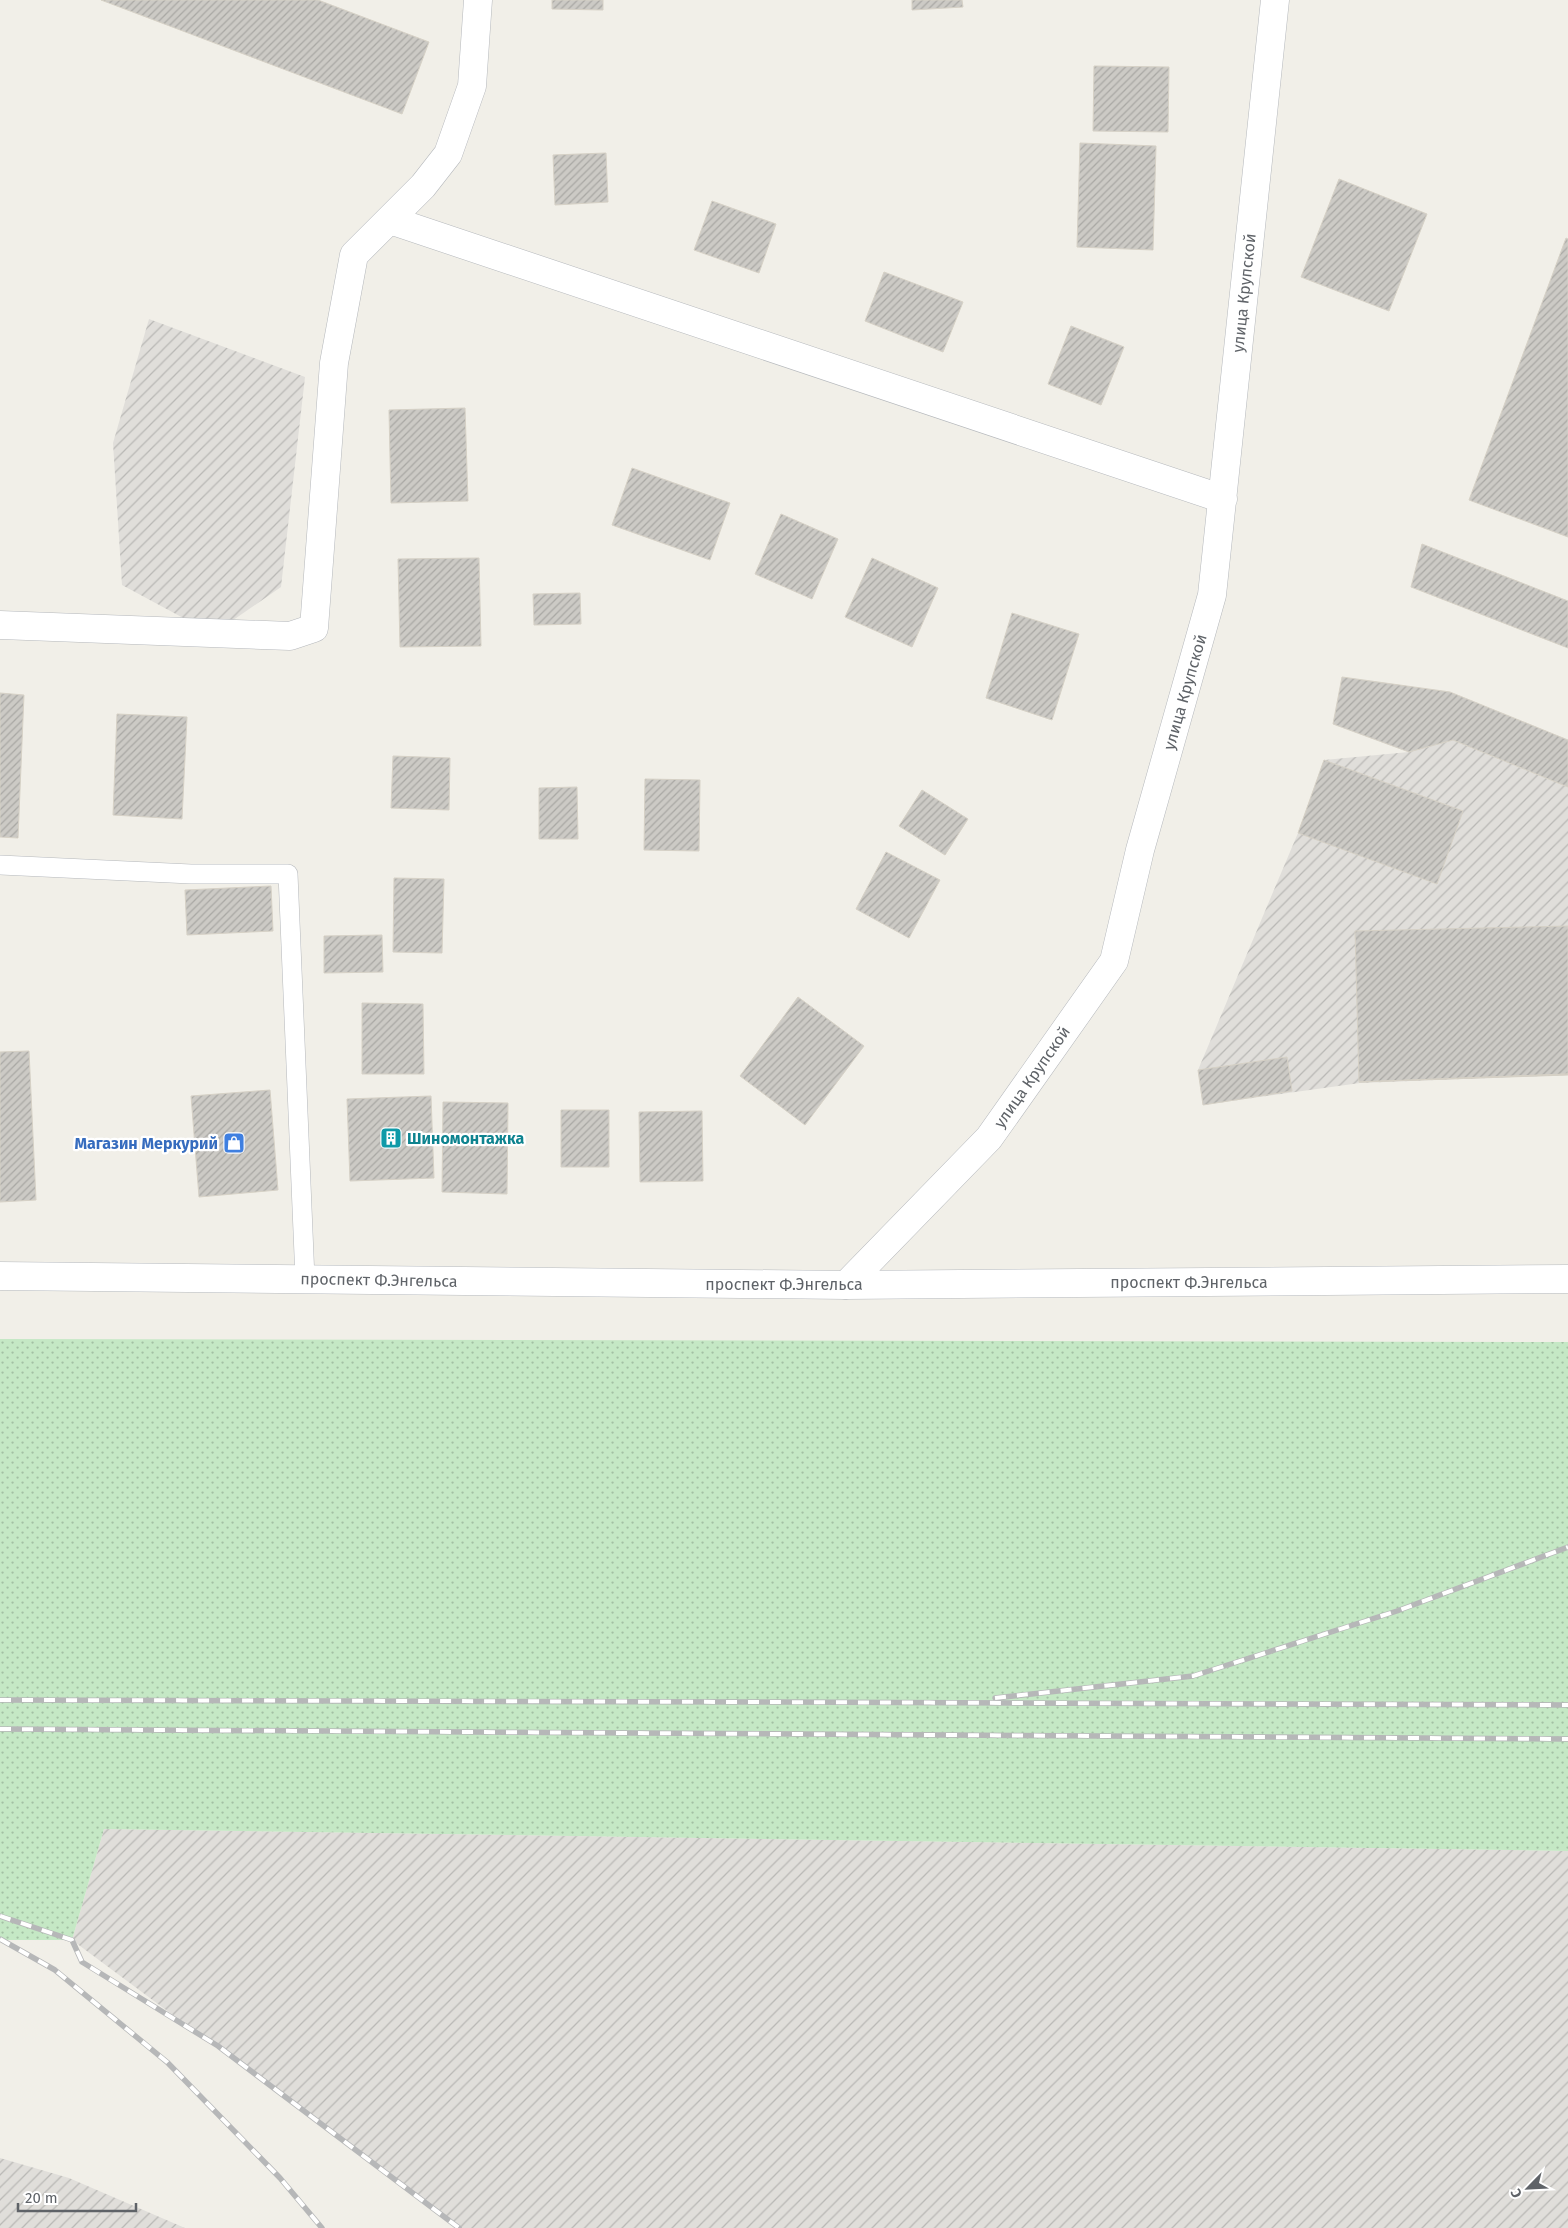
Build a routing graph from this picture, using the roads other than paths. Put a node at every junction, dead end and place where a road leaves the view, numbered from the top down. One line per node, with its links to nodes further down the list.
1 (478, 0): 3 (street)
2 (1275, 0): 4 (street, улица Крупской)
3 (390, 220): 4 (street); 5 (street)
4 (1222, 499): 10 (street, улица Крупской)
5 (0, 625)
6 (0, 865): 8 (lane)
7 (0, 1276): 8 (street, проспект Ф.Энгельса)
8 (305, 1279): 10 (street, проспект Ф.Энгельса)
9 (1568, 1279): 10 (street, проспект Ф.Энгельса)
10 (846, 1285)

